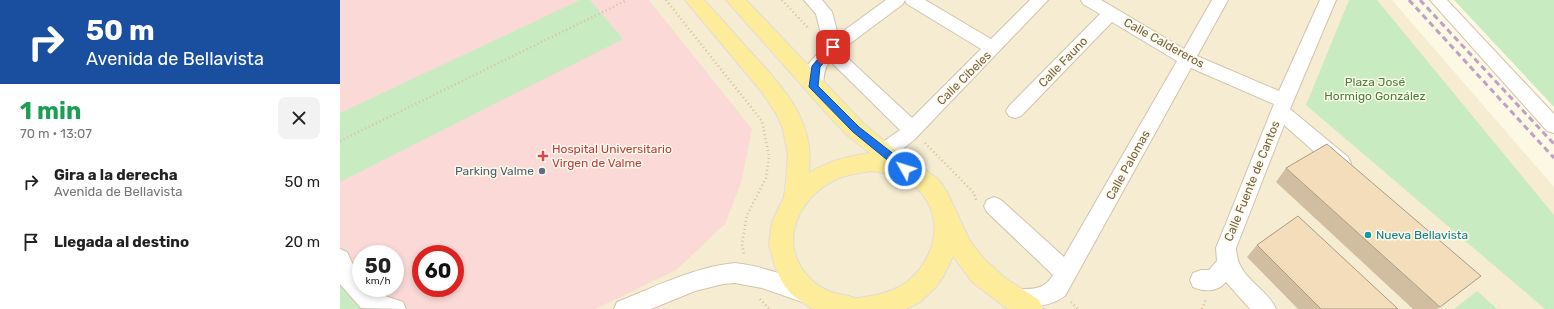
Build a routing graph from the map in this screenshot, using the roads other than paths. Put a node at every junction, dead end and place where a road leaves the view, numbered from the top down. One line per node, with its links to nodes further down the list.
1 (694, 0): 23 (main road)
2 (735, 0): 15 (main road)
3 (812, 0): 13 (street)
4 (897, 0): 13 (street)
5 (912, 0): 12 (street)
6 (1040, 0): 12 (street, Calle Cibeles)
7 (1089, 0): 11 (street, Calle Caldereros)
8 (1438, 0): 18 (street)
9 (1325, 1): 16 (street, Calle Fuente de Cantos)
10 (1215, 2): 14 (street, Calle Palomas)
11 (1111, 13): 14 (street, Calle Caldereros); 17 (street, Calle Fauno)
12 (993, 48): 19 (street, Calle Cibeles)
13 (831, 49): 15 (street); 19 (street)
14 (1187, 59): 16 (street, Calle Caldereros); 28 (street, Calle Palomas)
15 (814, 87): 20 (main road)
16 (1282, 106): 22 (street, Calle Fuente de Cantos); 27 (street, Calle Fuente de Cantos)
17 (1015, 111)
18 (1554, 126)
19 (912, 130): 20 (street, Calle Cibeles)
20 (884, 151): 21 (main road)
21 (905, 169): 23 (main road); 25 (main road)
22 (1353, 174)
23 (795, 198): 30 (main road)
24 (994, 206): 28 (street)
25 (944, 210): 31 (main road); 34 (main road)
26 (340, 259): 32 (street)
27 (1227, 264): 29 (street); 35 (street)
28 (1066, 273): 31 (street, Calle Palomas)
29 (1200, 280)
30 (808, 294): 33 (street); 34 (main road)
31 (1022, 304)
32 (395, 309)
33 (625, 309)
34 (867, 309)
35 (1265, 309)

